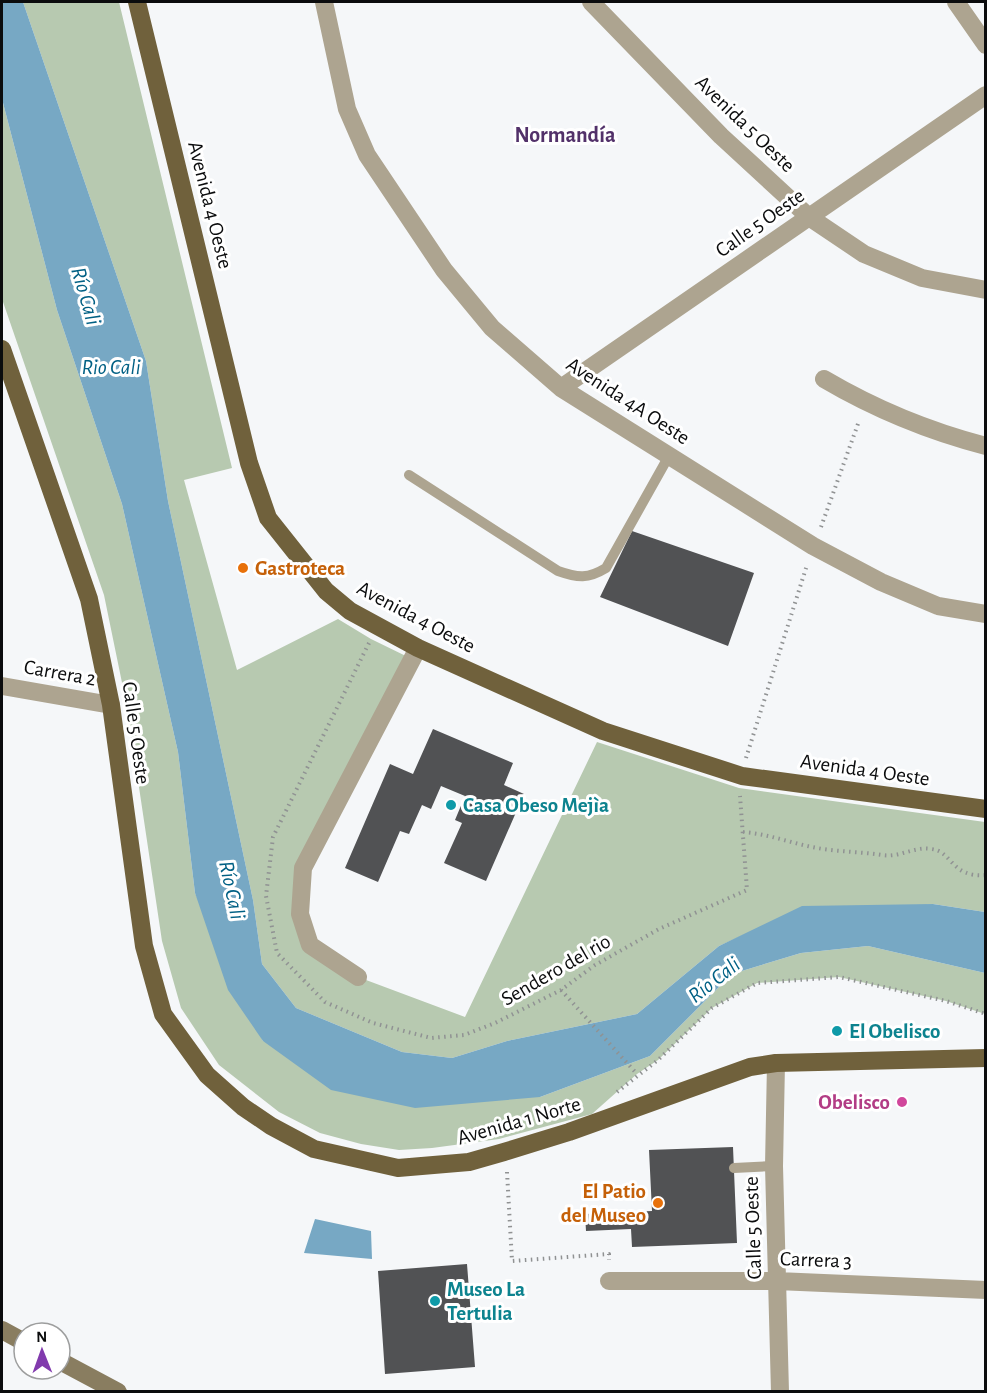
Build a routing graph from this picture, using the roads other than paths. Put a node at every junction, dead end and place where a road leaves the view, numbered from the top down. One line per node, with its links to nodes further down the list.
1 (137, 2): 17 (main road, Avenida 4 Oeste)
2 (324, 2): 12 (street, Avenida 4A Oeste)
3 (591, 2): 7 (street, Avenida 5 Oeste)
4 (956, 2): 5 (street)
5 (986, 45)
6 (986, 95): 7 (street, Calle 5 Oeste)
7 (809, 217): 8 (street, Avenida 5 Oeste); 12 (street, Calle 5 Oeste)
8 (986, 290)
9 (2, 349): 11 (main road, Calle 5 Oeste)
10 (824, 379): 13 (street)
11 (8, 388): 19 (main road, Calle 5 Oeste)
12 (561, 388): 14 (street, Avenida 4A Oeste)
13 (986, 446)
14 (670, 454): 15 (lane); 16 (street, Avenida 4A Oeste)
15 (409, 475)
16 (986, 614)
17 (418, 648): 20 (main road, Avenida 4 Oeste); 21 (street)
18 (2, 686): 19 (street, Carrera 2)
19 (111, 705): 24 (main road, Calle 5 Oeste)
20 (986, 808)
21 (358, 977)
22 (986, 1058): 23 (main road, Avenida 1 Norte)
23 (776, 1062): 24 (main road, Avenida 1 Norte); 25 (street, Calle 5 Oeste)
24 (243, 1107)
25 (774, 1166): 26 (lane); 28 (street, Calle 5 Oeste)
26 (734, 1168)
27 (609, 1281): 28 (street, Carrera 3)
28 (777, 1281): 29 (street, Carrera 3); 32 (street, Calle 5 Oeste)
29 (986, 1290)
30 (72, 1367): 31 (street)
31 (118, 1392)
32 (780, 1392)

